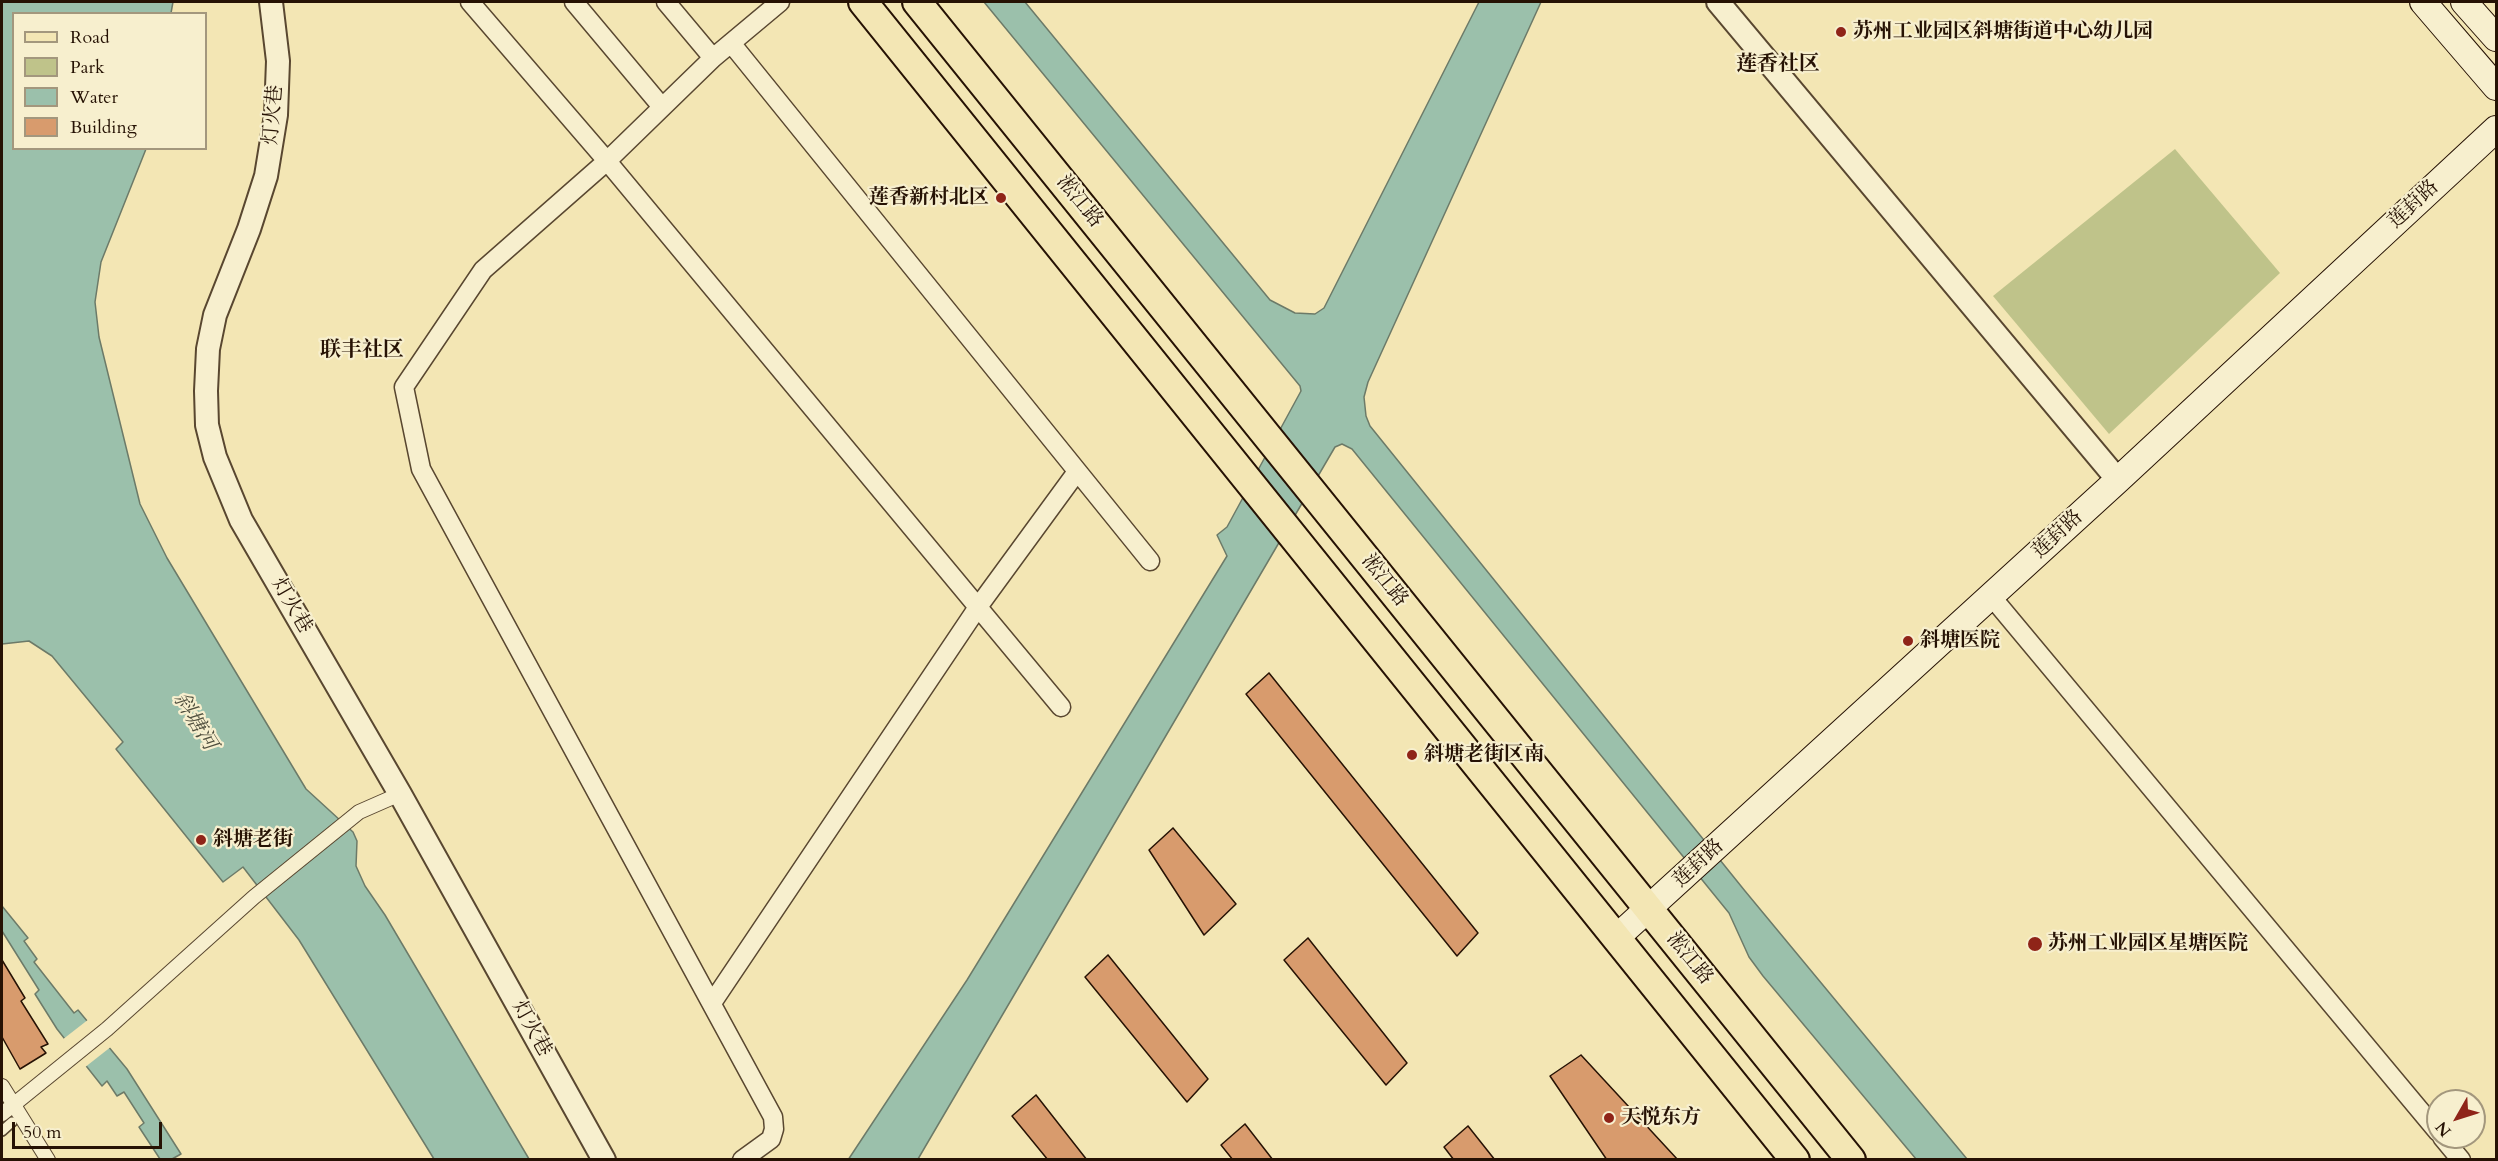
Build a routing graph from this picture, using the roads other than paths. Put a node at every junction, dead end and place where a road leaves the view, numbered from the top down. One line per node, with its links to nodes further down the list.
1 (271, 2): 24 (street, 灯火巷)
2 (470, 2): 17 (street)
3 (574, 2): 15 (street)
4 (666, 2): 13 (street)
5 (780, 2): 12 (street)
6 (863, 2): 26 (main road)
7 (917, 2): 25 (main road, 淞江路)
8 (1718, 2): 19 (street)
9 (2423, 2): 14 (main road)
10 (2464, 2): 11 (main road)
11 (2496, 38)
12 (730, 43): 13 (street); 18 (street)
13 (712, 58): 15 (street)
14 (2496, 87)
15 (662, 107): 17 (street)
16 (2496, 129): 19 (main road, 莲葑路)
17 (607, 161): 22 (street); 27 (street)
18 (1076, 473): 20 (street); 22 (street)
19 (2118, 480): 21 (main road, 莲葑路)
20 (1150, 561)
21 (1991, 596): 25 (main road, 莲葑路); 31 (street)
22 (978, 607): 23 (street); 27 (street)
23 (1061, 707)
24 (400, 794): 29 (street); 34 (street, 灯火巷)
25 (1649, 910): 26 (main road, 莲葑路); 37 (main road, 淞江路)
26 (1616, 938): 36 (main road)
27 (712, 1003): 35 (street)
28 (2, 1086): 29 (street)
29 (13, 1105): 30 (street); 33 (street)
30 (7, 1118): 32 (lane)
31 (2426, 1118)
32 (2, 1131)
33 (48, 1160)
34 (604, 1160)
35 (742, 1160)
36 (1796, 1160)
37 (1851, 1160)

